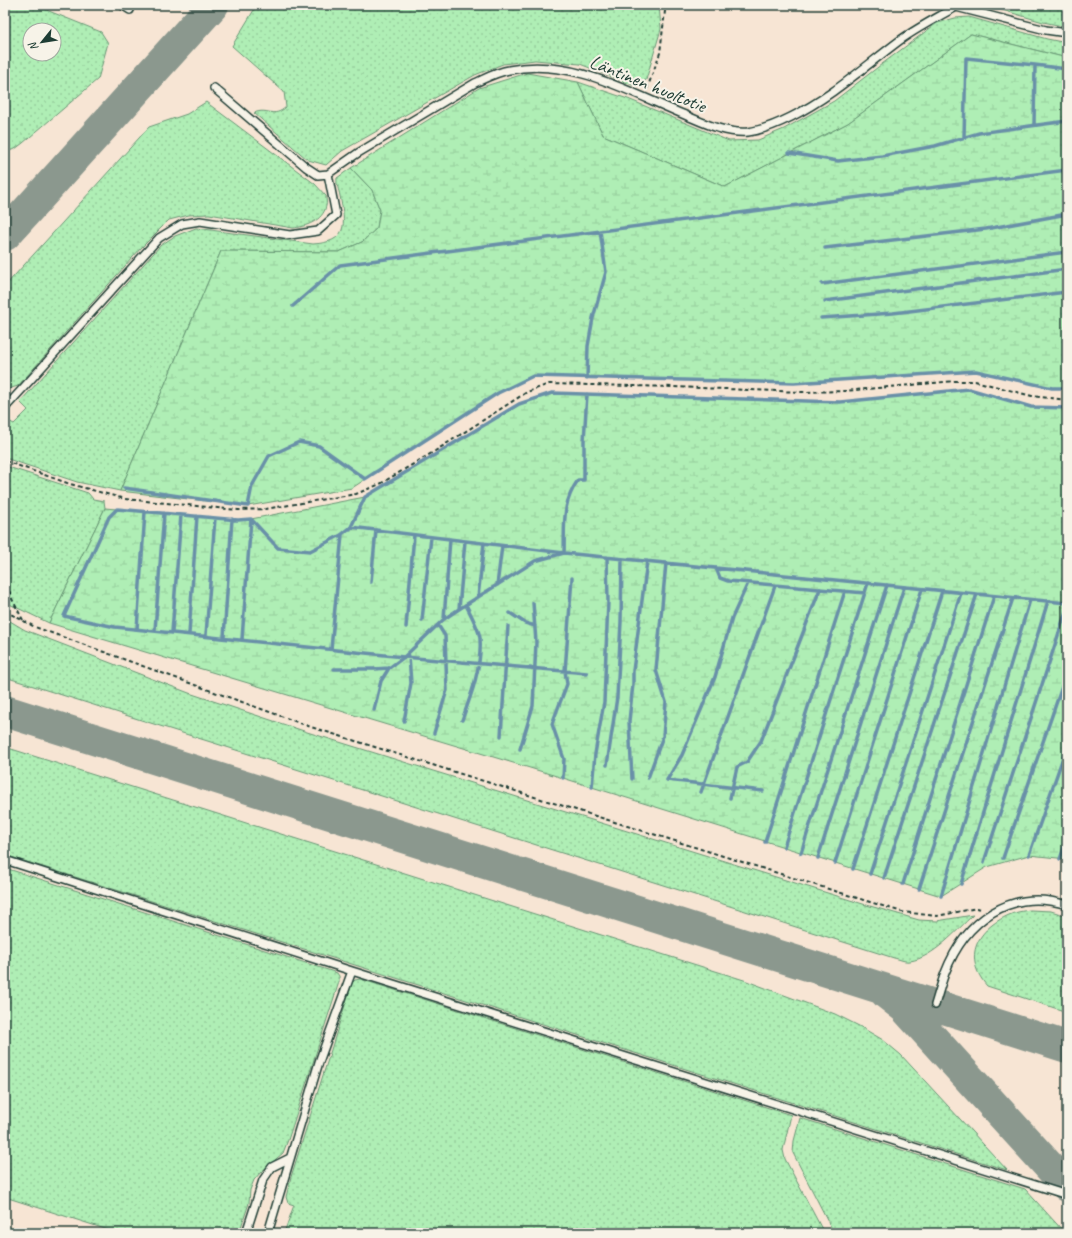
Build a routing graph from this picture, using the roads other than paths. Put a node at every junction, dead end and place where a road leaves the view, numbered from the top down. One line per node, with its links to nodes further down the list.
1 (122, 5): 2 (lane)
2 (130, 10)
3 (1067, 33): 5 (lane, Läntinen huoltotie)
4 (214, 88): 5 (lane)
5 (328, 174): 6 (lane)
6 (5, 408)
7 (5, 860): 9 (lane)
8 (1067, 905): 10 (lane)
9 (352, 971): 11 (lane); 12 (lane)
10 (935, 1005)
11 (290, 1158): 13 (lane); 14 (lane)
12 (1067, 1195)
13 (246, 1233)
14 (268, 1233)

